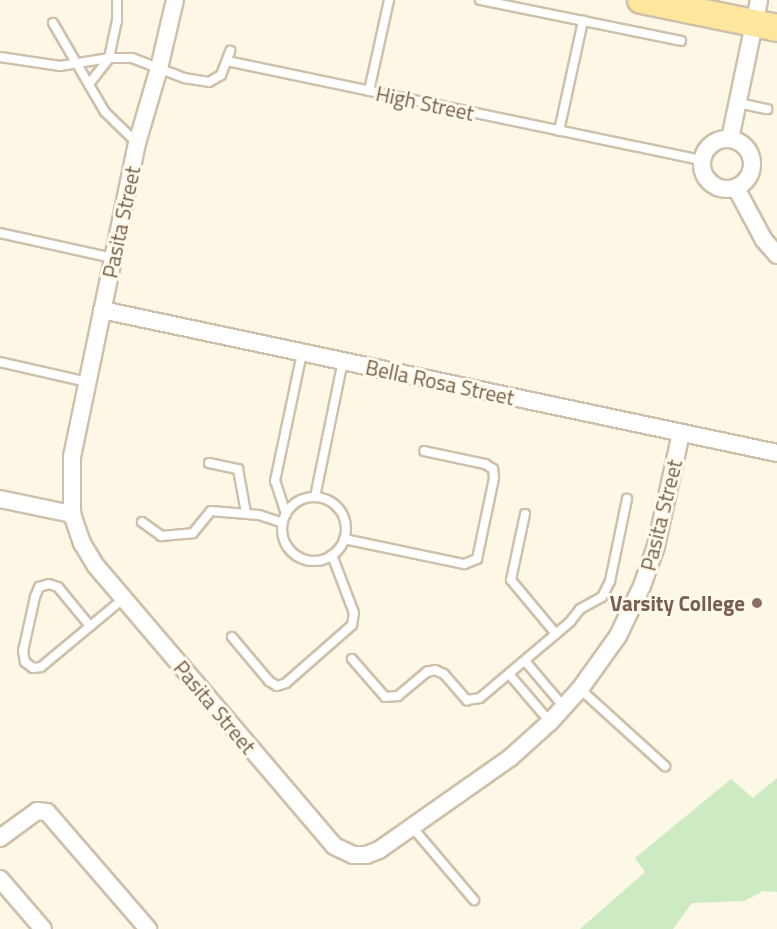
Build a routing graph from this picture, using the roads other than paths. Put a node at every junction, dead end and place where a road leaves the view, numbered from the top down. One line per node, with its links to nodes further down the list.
1 (117, 0): 12 (lane)
2 (175, 0): 15 (street, Pasita Street)
3 (389, 0): 17 (lane)
4 (480, 0): 7 (lane)
5 (641, 0): 6 (main road)
6 (763, 17): 18 (street)
7 (583, 21): 9 (lane); 20 (lane)
8 (53, 23): 14 (lane)
9 (681, 41)
10 (230, 51): 13 (lane)
11 (0, 57): 14 (lane)
12 (109, 58): 14 (lane); 15 (lane); 16 (lane)
13 (227, 61): 15 (lane); 17 (lane, High Street)
14 (77, 63): 16 (lane)
15 (159, 69): 22 (street, Pasita Street)
16 (89, 84): 22 (lane)
17 (369, 91): 20 (lane, High Street)
18 (738, 103): 19 (lane); 21 (street)
19 (767, 109)
20 (559, 131): 23 (lane, High Street)
21 (730, 139): 23 (street); 24 (street)
22 (137, 143): 27 (street, Pasita Street)
23 (703, 158): 24 (street)
24 (736, 188): 26 (street)
25 (0, 233): 27 (lane)
26 (777, 255)
27 (113, 258): 28 (street, Pasita Street)
28 (102, 310): 29 (street, Bella Rosa Street); 32 (street, Pasita Street)
29 (302, 353): 30 (street, Bella Rosa Street); 43 (lane)
30 (343, 361): 33 (street, Bella Rosa Street); 37 (lane)
31 (0, 362): 32 (lane)
32 (87, 382): 41 (street, Pasita Street)
33 (681, 433): 35 (street, Bella Rosa Street); 54 (street, Pasita Street)
34 (424, 451): 45 (lane)
35 (777, 453)
36 (209, 463): 40 (lane)
37 (315, 497): 43 (lane); 45 (lane)
38 (0, 499): 41 (street)
39 (627, 500): 49 (lane)
40 (246, 513): 43 (lane); 44 (lane)
41 (72, 514): 47 (street, Pasita Street)
42 (525, 514): 49 (lane)
43 (284, 519): 46 (lane)
44 (142, 522)
45 (344, 539): 46 (lane)
46 (332, 555): 50 (lane)
47 (124, 598): 48 (lane); 58 (street, Pasita Street)
48 (90, 626): 48 (lane)
49 (556, 634): 52 (lane)
50 (232, 638)
51 (352, 659): 53 (lane)
52 (525, 661): 53 (lane); 55 (lane)
53 (509, 674): 56 (lane)
54 (580, 689): 55 (street, Pasita Street); 57 (lane)
55 (564, 707): 56 (street, Pasita Street)
56 (550, 722): 58 (street, Pasita Street)
57 (665, 766)
58 (412, 827): 61 (lane)
59 (0, 838): 63 (street)
60 (0, 879): 62 (street)
61 (474, 900)
62 (43, 929)
63 (148, 929)

